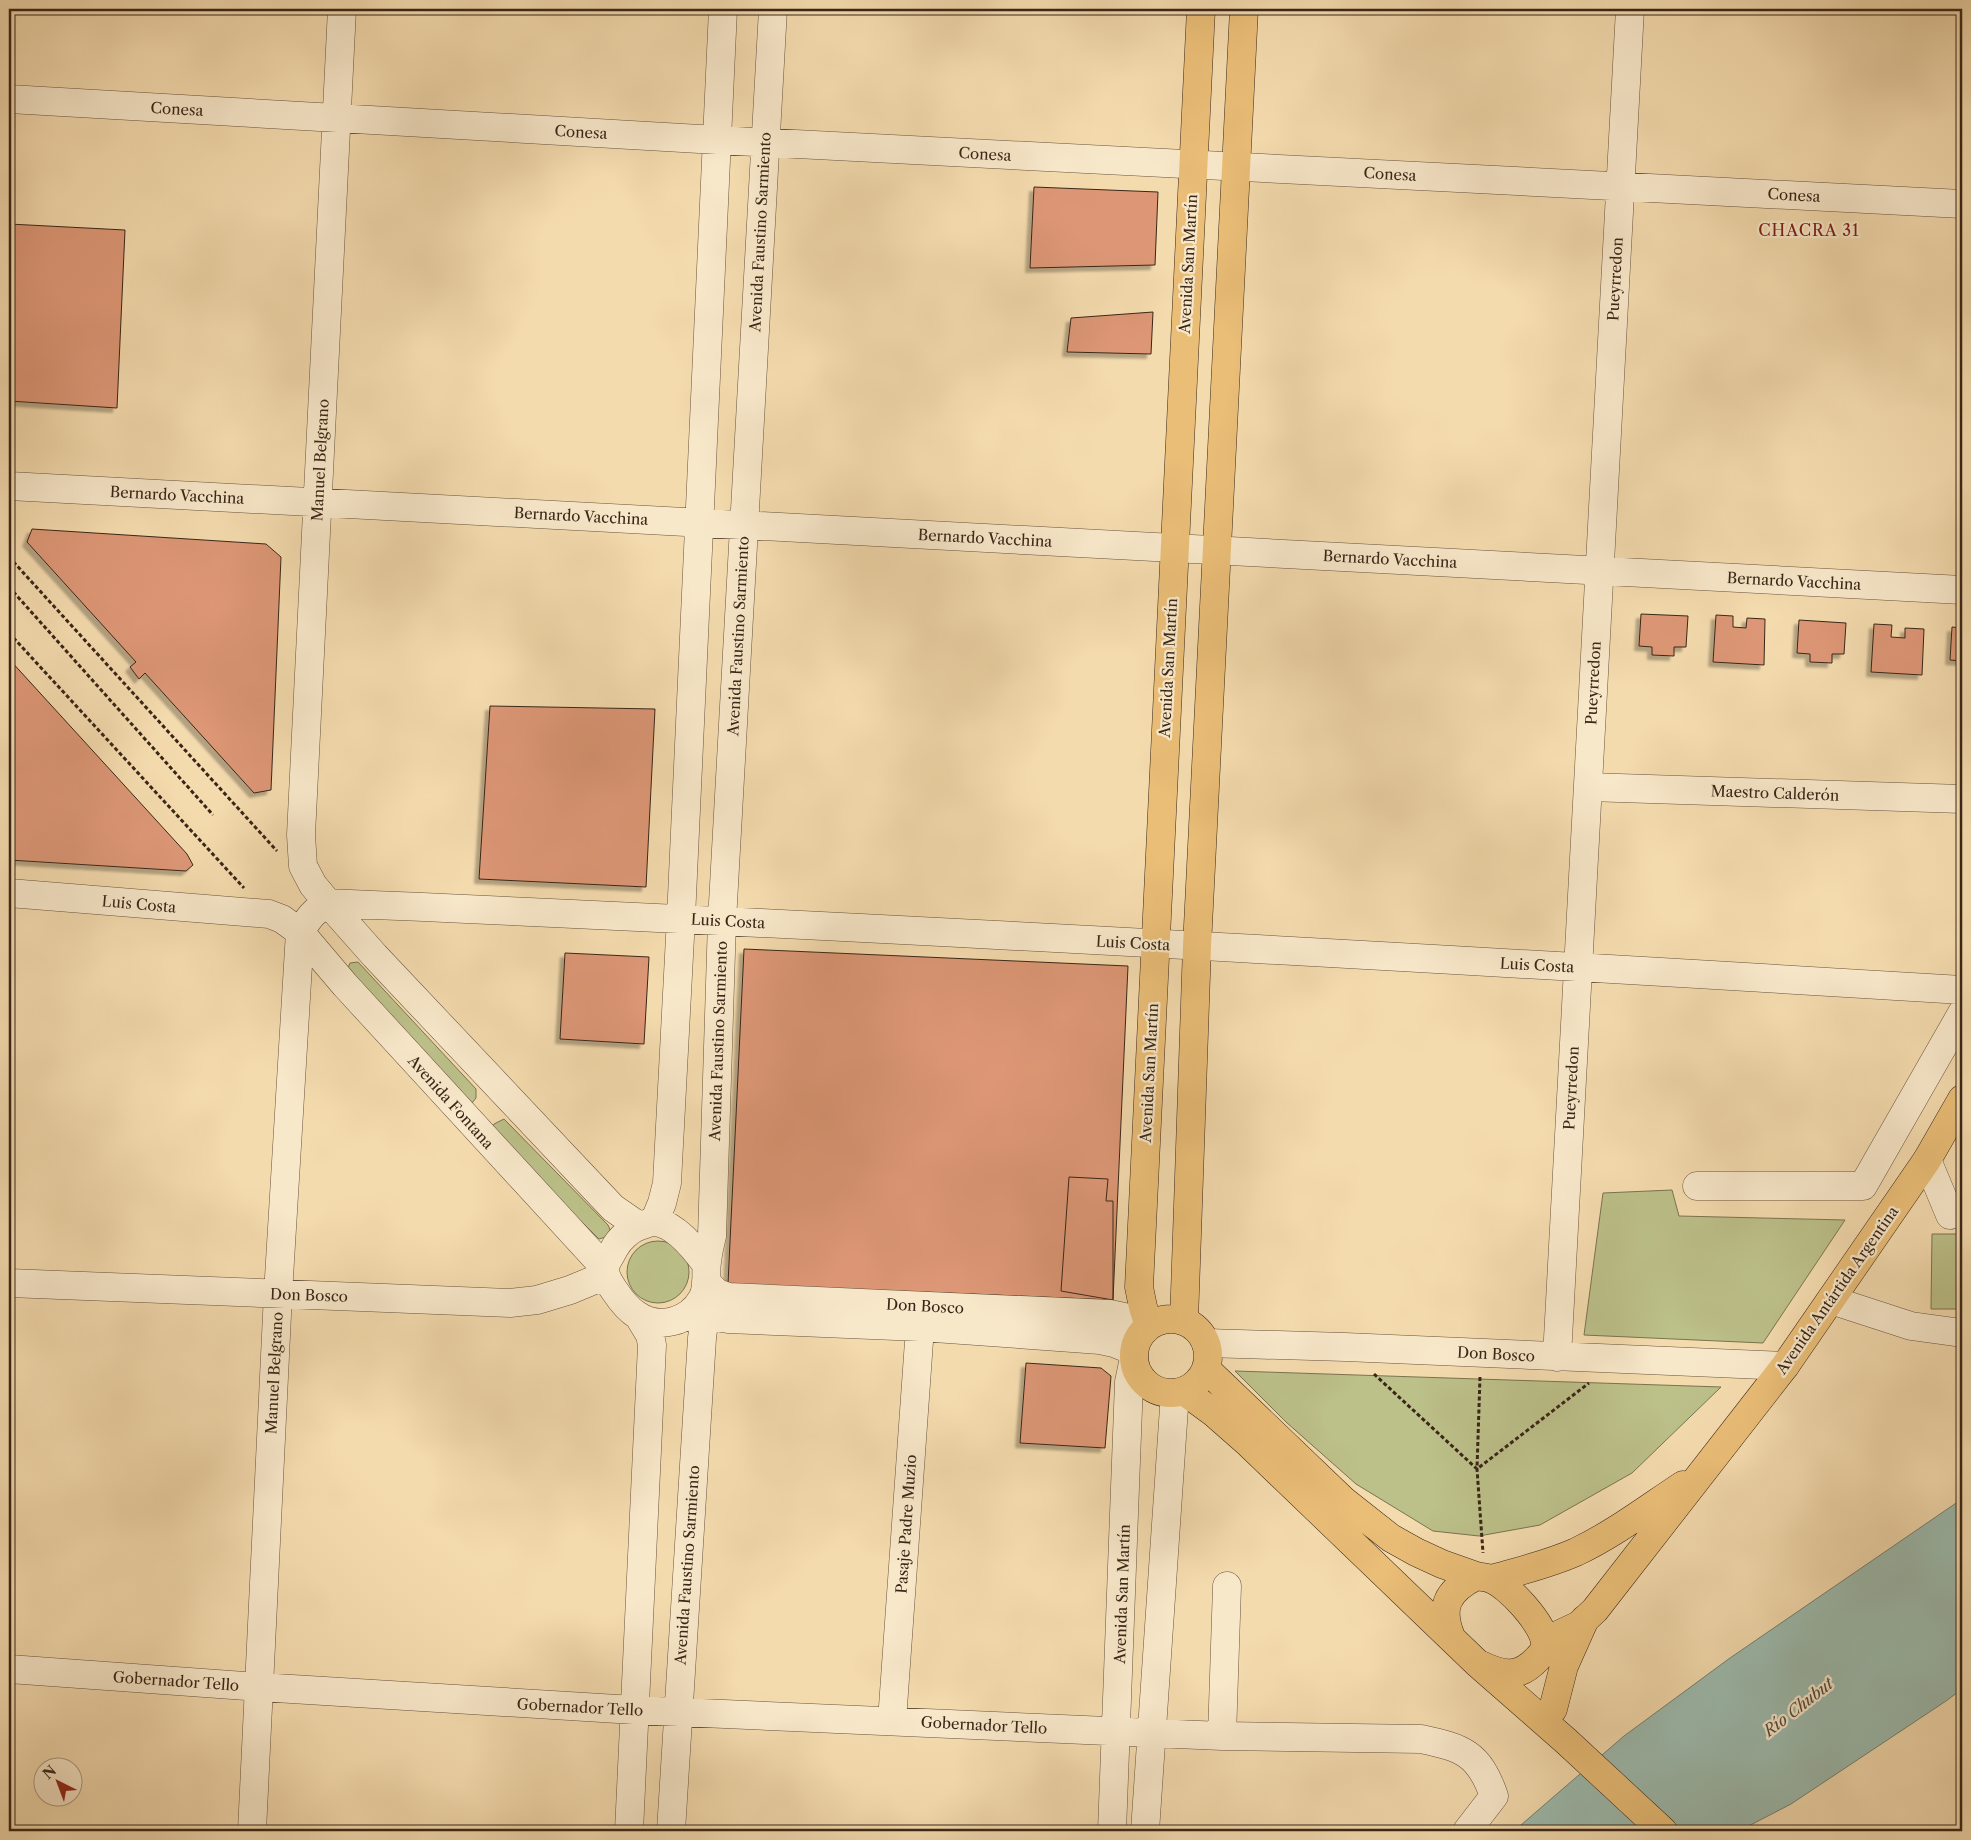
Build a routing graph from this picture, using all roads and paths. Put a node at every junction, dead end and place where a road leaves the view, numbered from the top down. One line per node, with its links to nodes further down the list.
1 (342, 9): 8 (street, Manuel Belgrano)
2 (723, 9): 9 (street)
3 (773, 9): 10 (street, Avenida Faustino Sarmiento)
4 (1201, 9): 11 (main road, Avenida San Martín)
5 (1244, 9): 12 (main road)
6 (1630, 9): 13 (street, Pueyrredon)
7 (9, 99): 8 (street, Conesa)
8 (337, 118): 9 (street, Conesa); 16 (street, Manuel Belgrano)
9 (717, 140): 10 (street, Conesa); 17 (street)
10 (765, 142): 11 (street, Conesa); 18 (street, Avenida Faustino Sarmiento)
11 (1194, 164): 12 (street, Conesa); 19 (main road, Avenida San Martín)
12 (1236, 166): 13 (street, Conesa); 20 (main road)
13 (1620, 186): 14 (street, Conesa); 22 (street, Pueyrredon)
14 (1962, 204)
15 (9, 486): 16 (street, Bernardo Vacchina)
16 (318, 502): 17 (street, Bernardo Vacchina); 29 (street, Manuel Belgrano)
17 (700, 522): 18 (street, Bernardo Vacchina); 33 (street)
18 (744, 525): 19 (street, Bernardo Vacchina); 34 (street, Avenida Faustino Sarmiento)
19 (1174, 548): 20 (street, Bernardo Vacchina); 35 (main road, Avenida San Martín)
20 (1217, 550): 22 (street, Bernardo Vacchina); 36 (main road)
21 (9, 557): 29 (path)
22 (1600, 570): 24 (street, Bernardo Vacchina); 26 (street, Pueyrredon)
23 (9, 587): 28 (path)
24 (1962, 590)
25 (9, 633): 31 (path)
26 (1588, 787): 27 (street, Maestro Calderón); 37 (street, Pueyrredon)
27 (1962, 799)
28 (213, 815)
29 (303, 866): 32 (street, Manuel Belgrano)
30 (9, 893): 31 (street, Luis Costa)
31 (269, 914): 32 (street)
32 (312, 918): 33 (street, Luis Costa); 44 (street); 45 (street, Avenida Fontana); 47 (street, Manuel Belgrano)
33 (681, 918): 34 (street, Luis Costa); 44 (street)
34 (722, 921): 35 (street, Luis Costa); 48 (street, Avenida Faustino Sarmiento)
35 (1155, 944): 36 (street, Luis Costa); 54 (main road, Avenida San Martín)
36 (1197, 946): 37 (street, Luis Costa); 51 (main road)
37 (1578, 967): 38 (street, Luis Costa); 57 (street, Pueyrredon)
38 (1962, 990)
39 (1962, 1013): 42 (street)
40 (1962, 1099): 41 (main road, Avenida Antártida Argentina)
41 (1927, 1160): 43 (street); 49 (main road, Avenida Antártida Argentina)
42 (1697, 1186)
43 (1950, 1215)
44 (646, 1224): 45 (street); 48 (street)
45 (605, 1272): 47 (street, Don Bosco); 50 (street)
46 (9, 1283): 47 (street, Don Bosco)
47 (278, 1294): 71 (street, Manuel Belgrano)
48 (702, 1294): 50 (street); 52 (street, Don Bosco); 54 (street, Don Bosco); 74 (street, Avenida Faustino Sarmiento)
49 (1831, 1300): 53 (street); 58 (main road, Avenida Antártida Argentina)
50 (639, 1317): 73 (street)
51 (1184, 1321): 54 (main road); 56 (main road)
52 (920, 1327): 54 (street, Don Bosco); 75 (street, Pasaje Padre Muzio)
53 (1962, 1334)
54 (1141, 1341): 61 (main road, Avenida San Martín); 76 (street, Avenida San Martín)
55 (1480, 1354): 56 (street, Don Bosco); 57 (street, Don Bosco); 62 (path)
56 (1206, 1356): 61 (main road); 64 (main road)
57 (1557, 1358): 58 (street, Don Bosco)
58 (1785, 1366): 63 (main road, Avenida Antártida Argentina)
59 (1372, 1372): 62 (path)
60 (1591, 1381): 62 (path)
61 (1179, 1392): 67 (main road); 77 (street)
62 (1477, 1469): 64 (path)
63 (1701, 1474): 64 (main road, Avenida Antártida Argentina); 66 (main road, Avenida Antártida Argentina)
64 (1484, 1577): 67 (main road); 68 (main road)
65 (1228, 1586): 78 (street)
66 (1585, 1619): 68 (main road, Avenida Antártida Argentina); 72 (main road)
67 (1451, 1637): 69 (main road)
68 (1544, 1647): 69 (main road); 72 (main road)
69 (1477, 1663): 79 (main road)
70 (9, 1669): 71 (street, Gobernador Tello)
71 (259, 1687): 73 (street, Gobernador Tello); 80 (street, Manuel Belgrano)
72 (1554, 1709): 79 (main road)
73 (634, 1710): 74 (street, Gobernador Tello); 81 (street)
74 (677, 1712): 75 (street, Gobernador Tello); 82 (street, Avenida Faustino Sarmiento)
75 (892, 1721): 76 (street, Gobernador Tello)
76 (1117, 1732): 77 (street, Gobernador Tello); 83 (street, Avenida San Martín)
77 (1152, 1734): 78 (street, Gobernador Tello); 84 (street)
78 (1222, 1736): 85 (street, Gobernador Tello)
79 (1572, 1747): 86 (main road)
80 (252, 1831)
81 (629, 1831)
82 (671, 1831)
83 (1112, 1831)
84 (1145, 1831)
85 (1467, 1831)
86 (1663, 1831)

